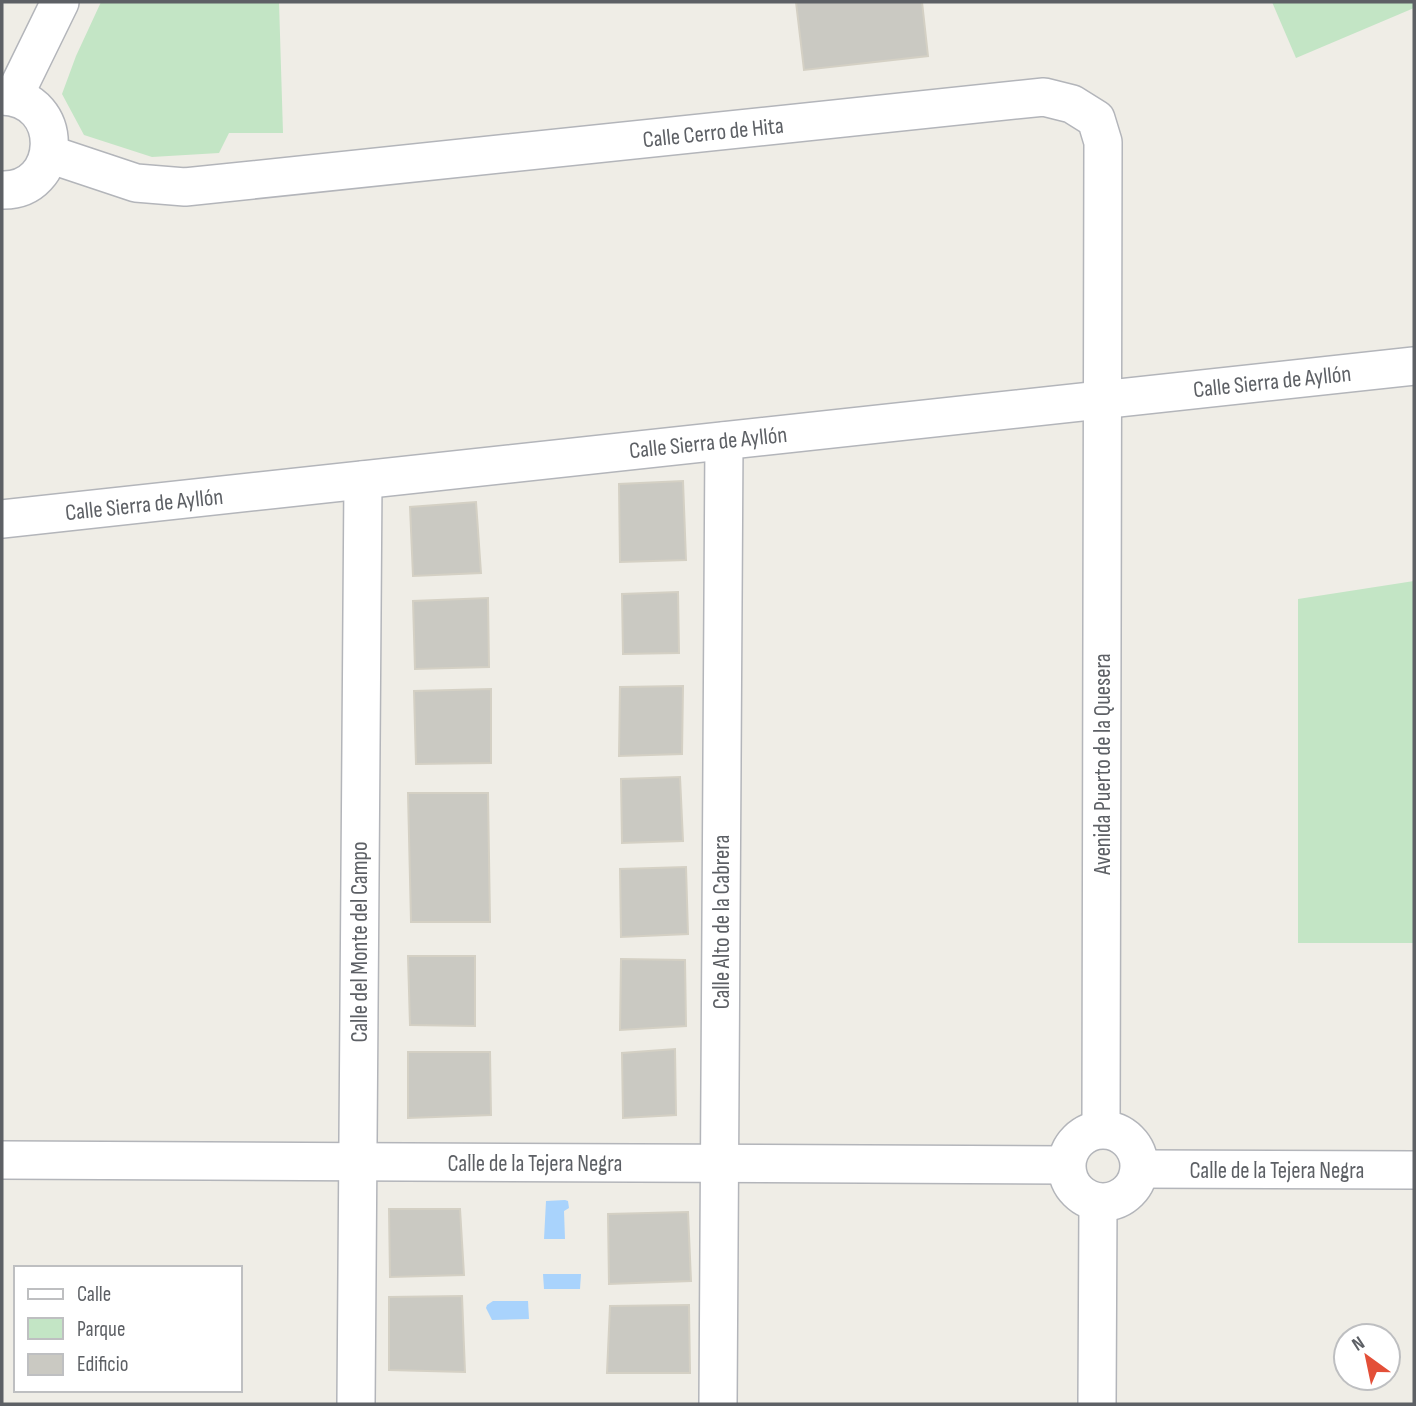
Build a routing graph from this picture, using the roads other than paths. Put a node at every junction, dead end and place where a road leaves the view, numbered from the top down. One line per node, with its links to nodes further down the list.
1 (60, 2): 2 (street)
2 (8, 96): 3 (street)
3 (49, 154): 4 (street); 6 (street, Calle Cerro de Hita)
4 (2, 190)
5 (1414, 366): 6 (street, Calle Sierra de Ayllón)
6 (1103, 400): 7 (street, Calle Sierra de Ayllón); 10 (street, Avenida Puerto de la Quesera)
7 (724, 441): 8 (street, Calle Sierra de Ayllón); 13 (street, Calle Alto de la Cabrera)
8 (363, 480): 9 (street, Calle Sierra de Ayllón); 12 (street, Calle del Monte del Campo)
9 (2, 519)
10 (1101, 1129): 14 (street); 15 (street)
11 (2, 1157): 12 (street, Calle de la Tejera Negra)
12 (358, 1162): 13 (street, Calle de la Tejera Negra); 18 (street, Calle del Monte del Campo)
13 (720, 1164): 14 (street, Calle de la Tejera Negra); 19 (street, Calle Alto de la Cabrera)
14 (1066, 1165): 17 (street)
15 (1141, 1169): 16 (street, Calle de la Tejera Negra); 17 (street)
16 (1414, 1170)
17 (1098, 1203): 20 (street)
18 (356, 1404)
19 (718, 1404)
20 (1097, 1404)

